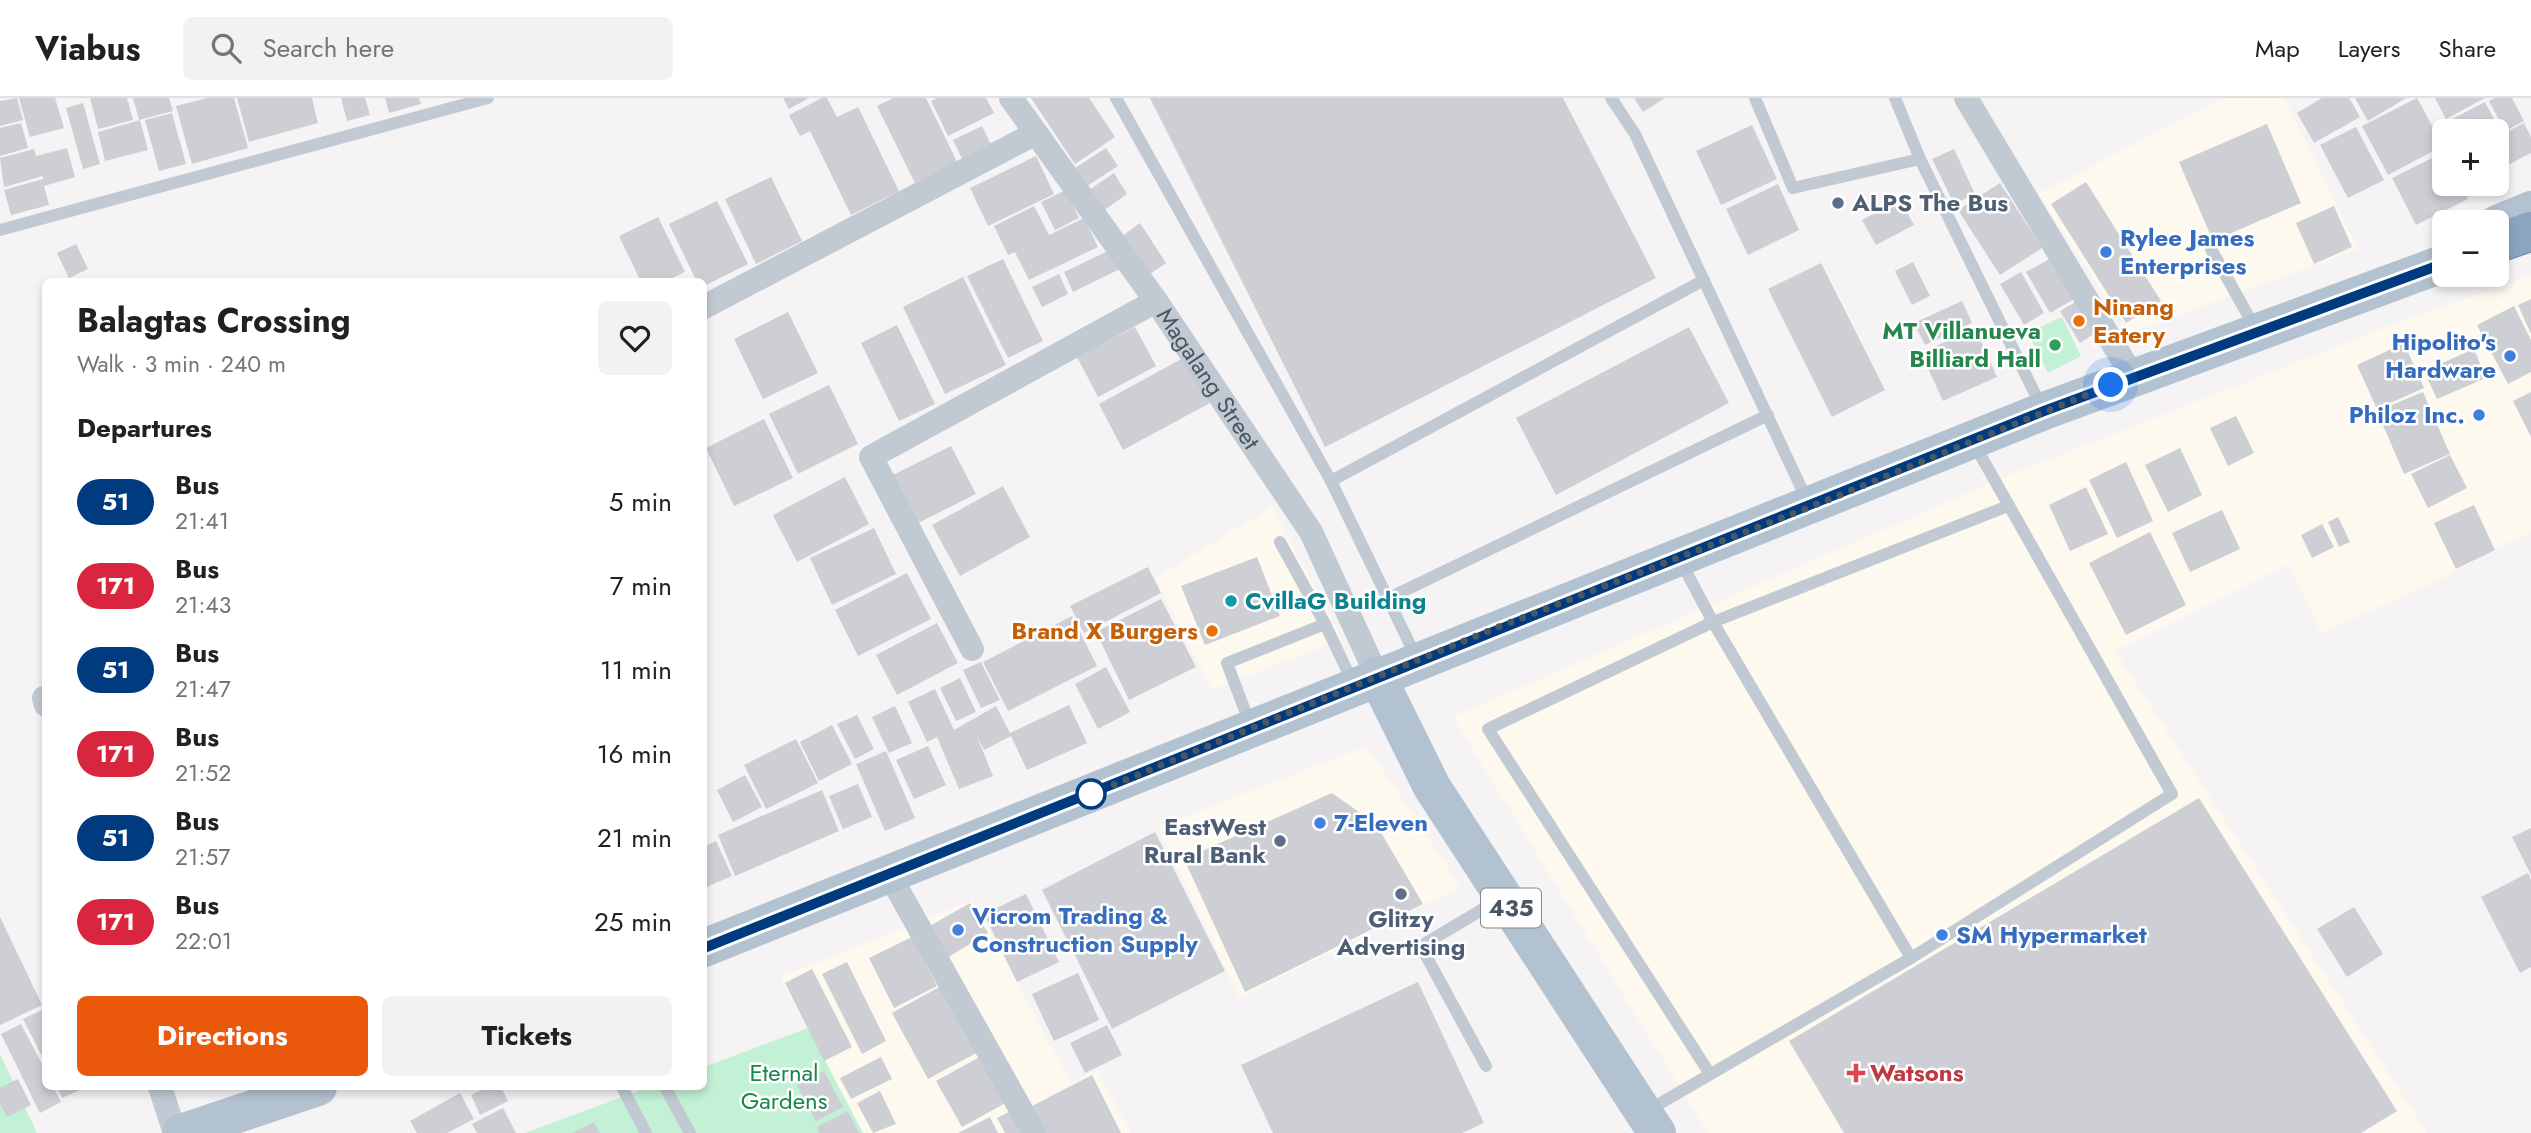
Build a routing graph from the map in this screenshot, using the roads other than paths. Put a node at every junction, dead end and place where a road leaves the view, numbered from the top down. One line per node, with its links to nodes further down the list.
1 (488, 98): 12 (lane)
2 (1011, 98): 8 (street, Magalang Street)
3 (1116, 98): 27 (lane)
4 (1611, 98): 19 (lane)
5 (1755, 98): 9 (lane)
6 (1895, 98): 9 (lane)
7 (1966, 98): 23 (street)
8 (1036, 132): 20 (street, Magalang Street); 21 (street)
9 (1920, 159): 24 (lane)
10 (2531, 210): 11 (main road)
11 (2509, 219)
12 (0, 230)
13 (2531, 231): 14 (highway)
14 (2509, 239)
15 (2211, 249): 22 (lane)
16 (2531, 251): 17 (main road)
17 (2509, 259)
18 (2432, 268): 22 (main road)
19 (1704, 280): 25 (lane); 27 (lane)
20 (1156, 301): 35 (street); 37 (street, Magalang Street)
21 (707, 305)
22 (2258, 333): 23 (main road)
23 (2133, 377): 24 (main road)
24 (2044, 411): 26 (main road)
25 (1768, 415): 29 (lane); 32 (lane)
26 (1973, 442): 28 (lane); 29 (main road)
27 (1331, 481): 32 (lane)
28 (2008, 506): 33 (lane); 42 (lane)
29 (1810, 507): 31 (main road)
30 (1280, 542): 34 (lane)
31 (1678, 556): 33 (lane); 36 (main road)
32 (1387, 598): 36 (lane)
33 (1713, 622): 42 (lane); 44 (lane)
34 (1325, 624): 37 (lane); 38 (lane)
35 (972, 649)
36 (1417, 660): 37 (main road)
37 (1365, 681): 38 (main road); 40 (main road, 435)
38 (1252, 730): 39 (main road)
39 (890, 874): 41 (main road); 53 (street)
40 (1504, 897): 43 (lane); 49 (main road, 435)
41 (707, 947)
42 (1910, 958): 44 (lane)
43 (1486, 1066)
44 (1710, 1074): 49 (lane)
45 (161, 1090): 50 (street)
46 (306, 1090): 50 (main road)
47 (624, 1090): 51 (lane)
48 (667, 1090): 52 (lane)
49 (1651, 1123)
50 (178, 1133)
51 (646, 1133)
52 (690, 1133)
53 (1034, 1133)

